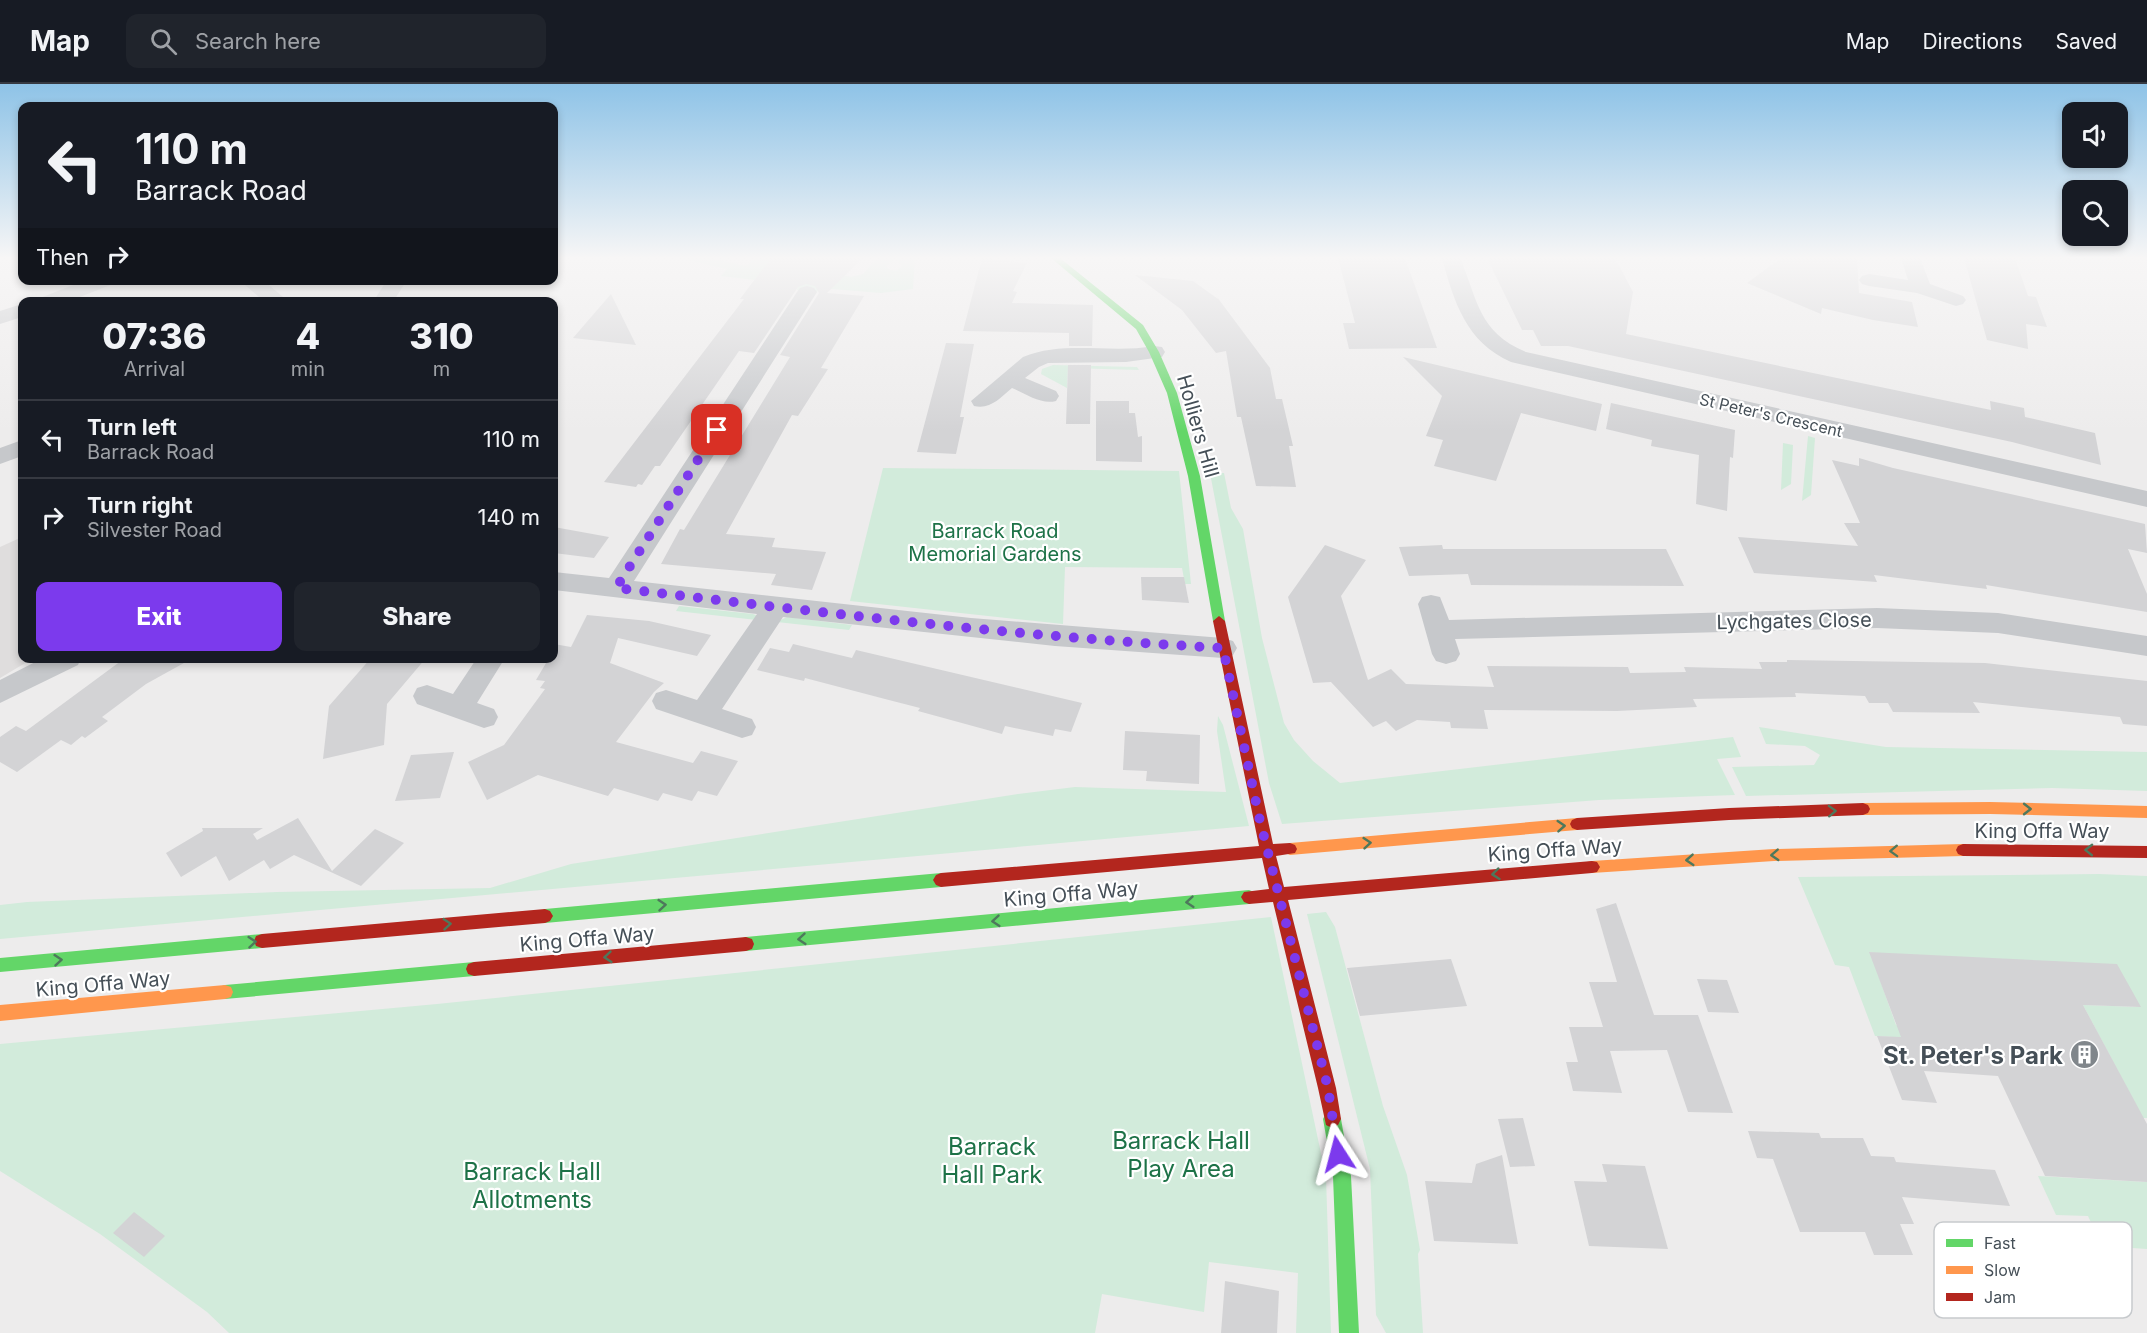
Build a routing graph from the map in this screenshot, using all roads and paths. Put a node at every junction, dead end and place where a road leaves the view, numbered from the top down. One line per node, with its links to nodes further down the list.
1 (791, 316): 12 (street)
2 (1127, 316): 4 (main road, Holliers Hill)
3 (1474, 316): 10 (street, St Peter's Crescent)
4 (1155, 352): 5 (street); 16 (main road, Holliers Hill)
5 (1010, 379): 6 (street); 7 (street)
6 (1048, 396)
7 (982, 401)
8 (18, 449): 9 (street)
9 (0, 456)
10 (2147, 499)
11 (558, 581): 12 (street)
12 (616, 588): 14 (street)
13 (1431, 604): 15 (street, Lychgates Close)
14 (776, 607): 16 (street); 22 (street)
15 (2147, 646)
16 (1223, 648): 28 (main road, Holliers Hill)
17 (58, 663): 19 (street)
18 (490, 663): 20 (street)
19 (0, 693)
20 (427, 696)
21 (666, 701): 22 (street)
22 (703, 714): 23 (street)
23 (742, 727)
24 (2147, 812): 26 (main road, King Offa Way, one-way to 24)
25 (2147, 852): 27 (main road, King Offa Way, one-way to 27)
26 (0, 965)
27 (0, 1013)
28 (1349, 1333)

